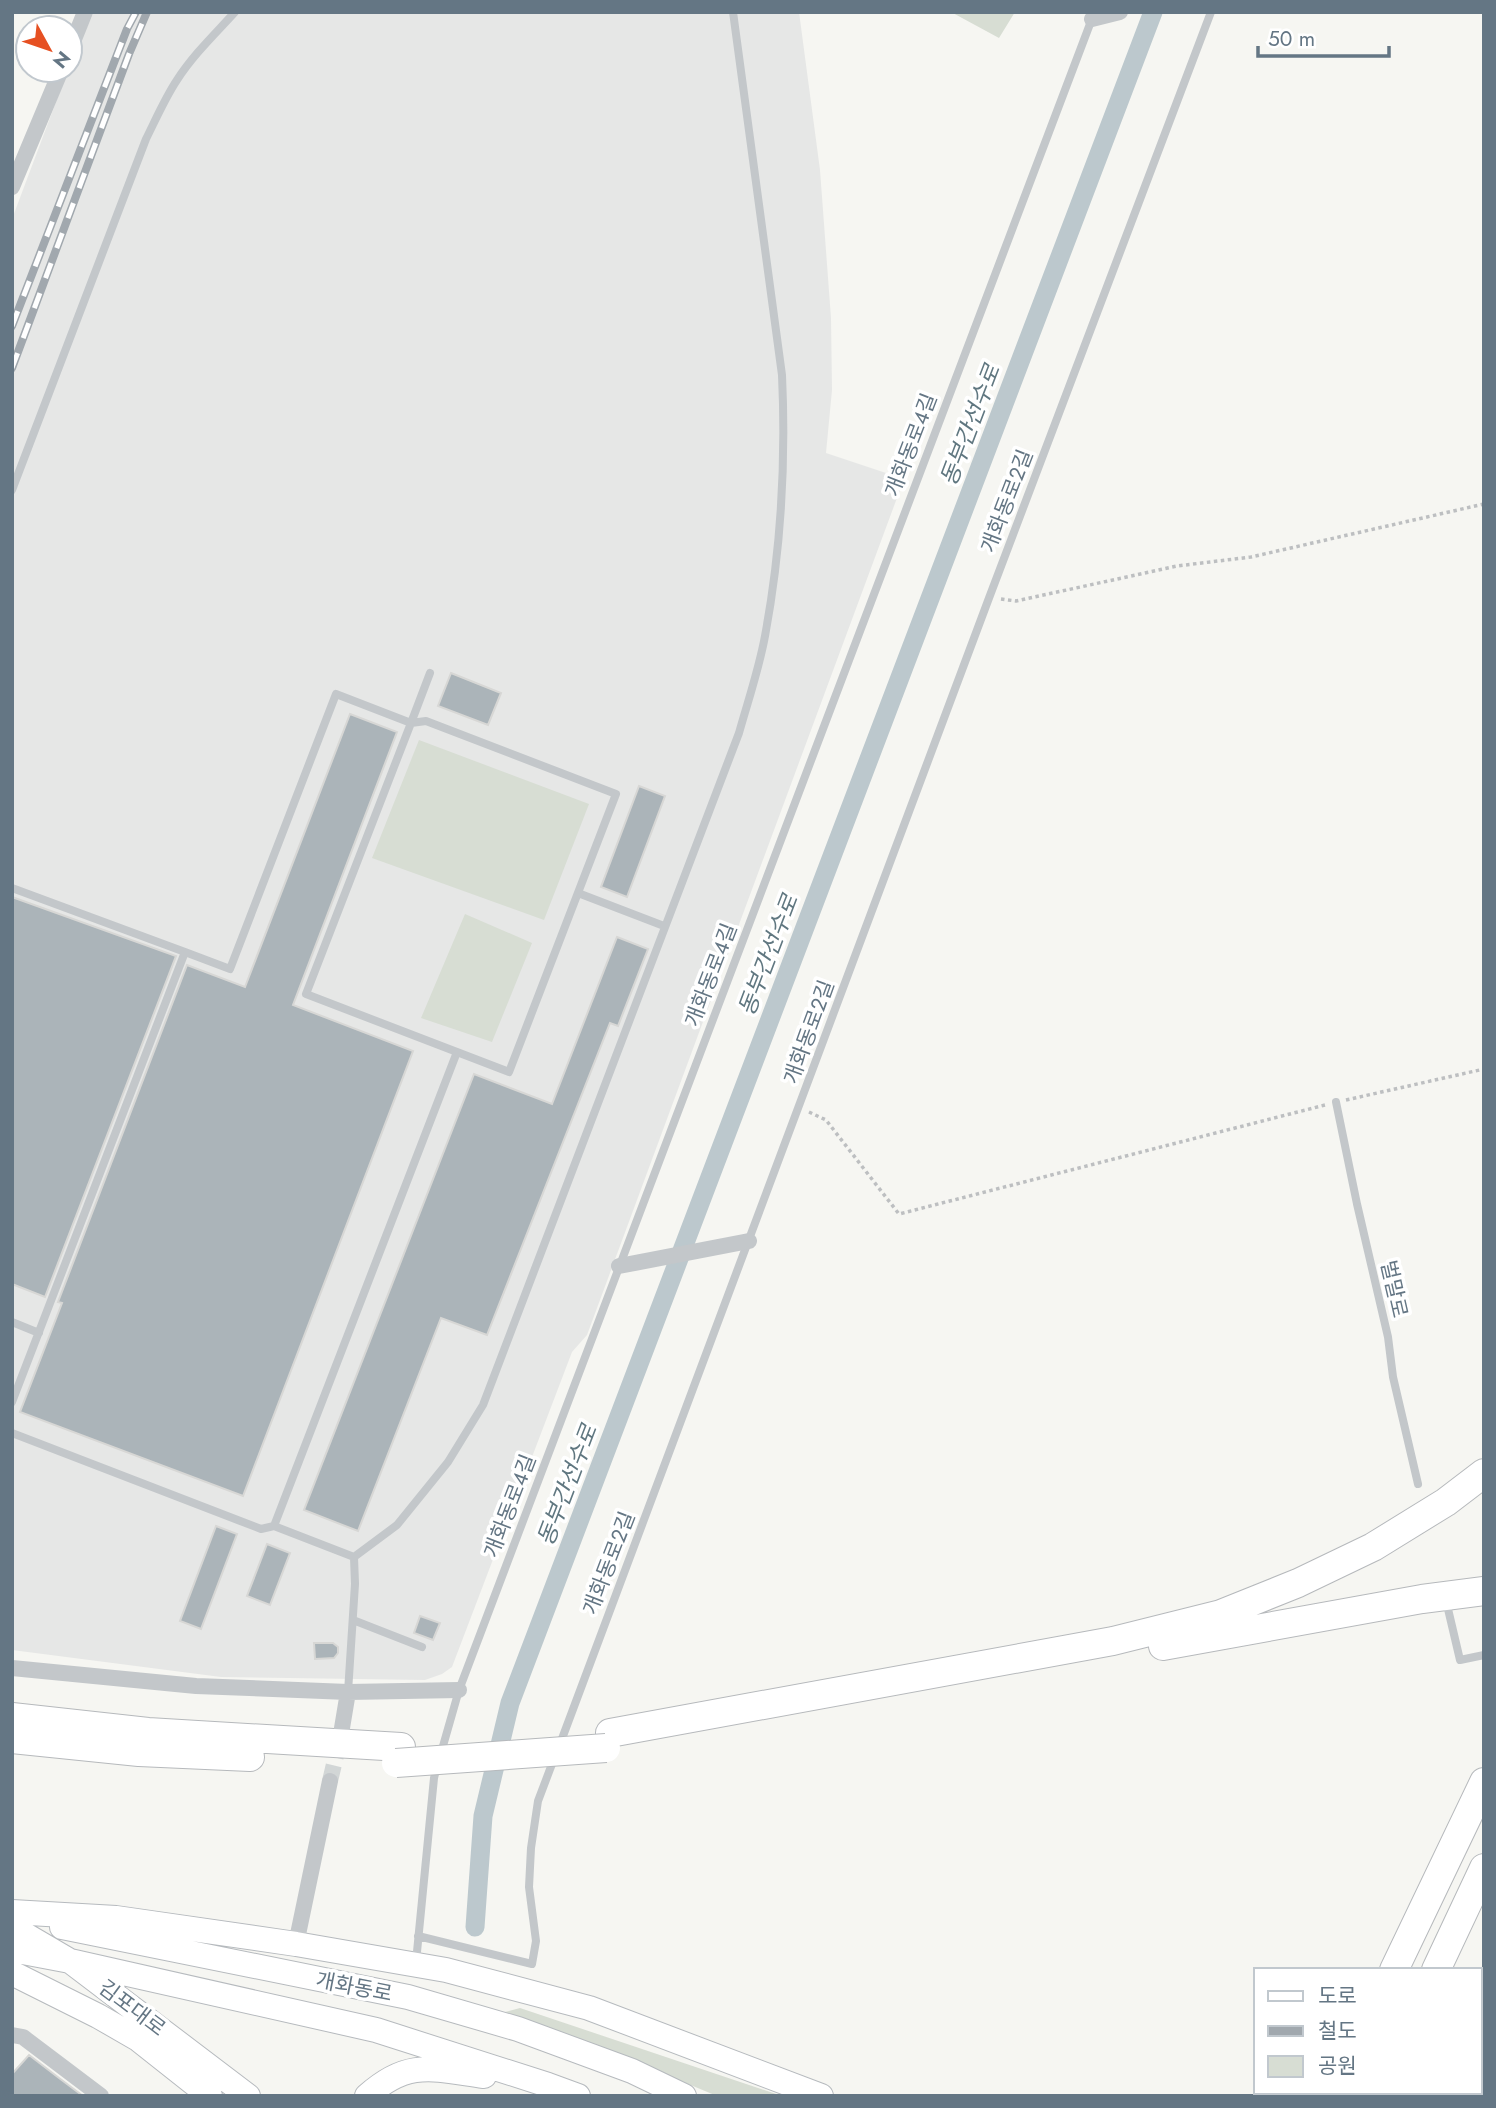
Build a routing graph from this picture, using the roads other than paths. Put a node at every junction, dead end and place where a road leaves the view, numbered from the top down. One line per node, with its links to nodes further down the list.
1 (235, 12): 7 (lane)
2 (733, 12): 12 (lane)
3 (1211, 12): 16 (lane, 개화동로2길)
4 (1104, 14): 17 (lane, 개화동로4길)
5 (55, 84): 6 (street)
6 (12, 187)
7 (12, 490)
8 (430, 673): 9 (lane)
9 (411, 723): 11 (lane); 13 (lane); 14 (lane)
10 (12, 888): 13 (lane)
11 (578, 893): 12 (lane); 14 (lane)
12 (664, 926): 25 (lane)
13 (185, 952): 19 (lane)
14 (457, 1052): 24 (lane)
15 (1336, 1102): 23 (lane, 벌말로)
16 (749, 1241): 17 (street); 44 (lane, 개화동로2길)
17 (619, 1266): 32 (lane, 개화동로4길)
18 (12, 1322): 19 (lane)
19 (39, 1333): 20 (lane)
20 (12, 1402)
21 (12, 1433): 24 (lane)
22 (1484, 1473): 37 (highway)
23 (1418, 1484)
24 (274, 1527): 25 (lane)
25 (354, 1557): 28 (lane)
26 (1484, 1591): 37 (highway)
27 (1448, 1609): 30 (lane)
28 (353, 1620): 29 (lane); 33 (lane)
29 (422, 1647)
30 (1484, 1654)
31 (12, 1668): 33 (street)
32 (459, 1690): 33 (street); 44 (lane, 개화동로4길)
33 (348, 1692): 35 (street)
34 (12, 1717): 38 (highway)
35 (342, 1728)
36 (12, 1739): 38 (highway)
37 (608, 1741): 38 (highway)
38 (399, 1755)
39 (330, 1780): 45 (street)
40 (1484, 1783): 49 (highway)
41 (1484, 1868): 50 (highway)
42 (12, 1914): 45 (main road); 59 (main road, 개화동로)
43 (12, 1927): 47 (main road, 김포대로)
44 (418, 1936): 48 (lane, 개화동로4길)
45 (296, 1944): 48 (main road)
46 (12, 1950): 47 (main road, 개화동로)
47 (70, 1961): 53 (main road, 개화동로); 56 (main road, 김포대로)
48 (415, 1965): 60 (main road)
49 (1395, 1968)
50 (1437, 1968)
51 (12, 1973): 55 (main road, 김포대로)
52 (12, 2035): 54 (street)
53 (548, 2084): 57 (main road); 58 (main road, 개화동로)
54 (101, 2096)
55 (210, 2096)
56 (248, 2096)
57 (367, 2096)
58 (578, 2096)
59 (684, 2096)
60 (821, 2096)

